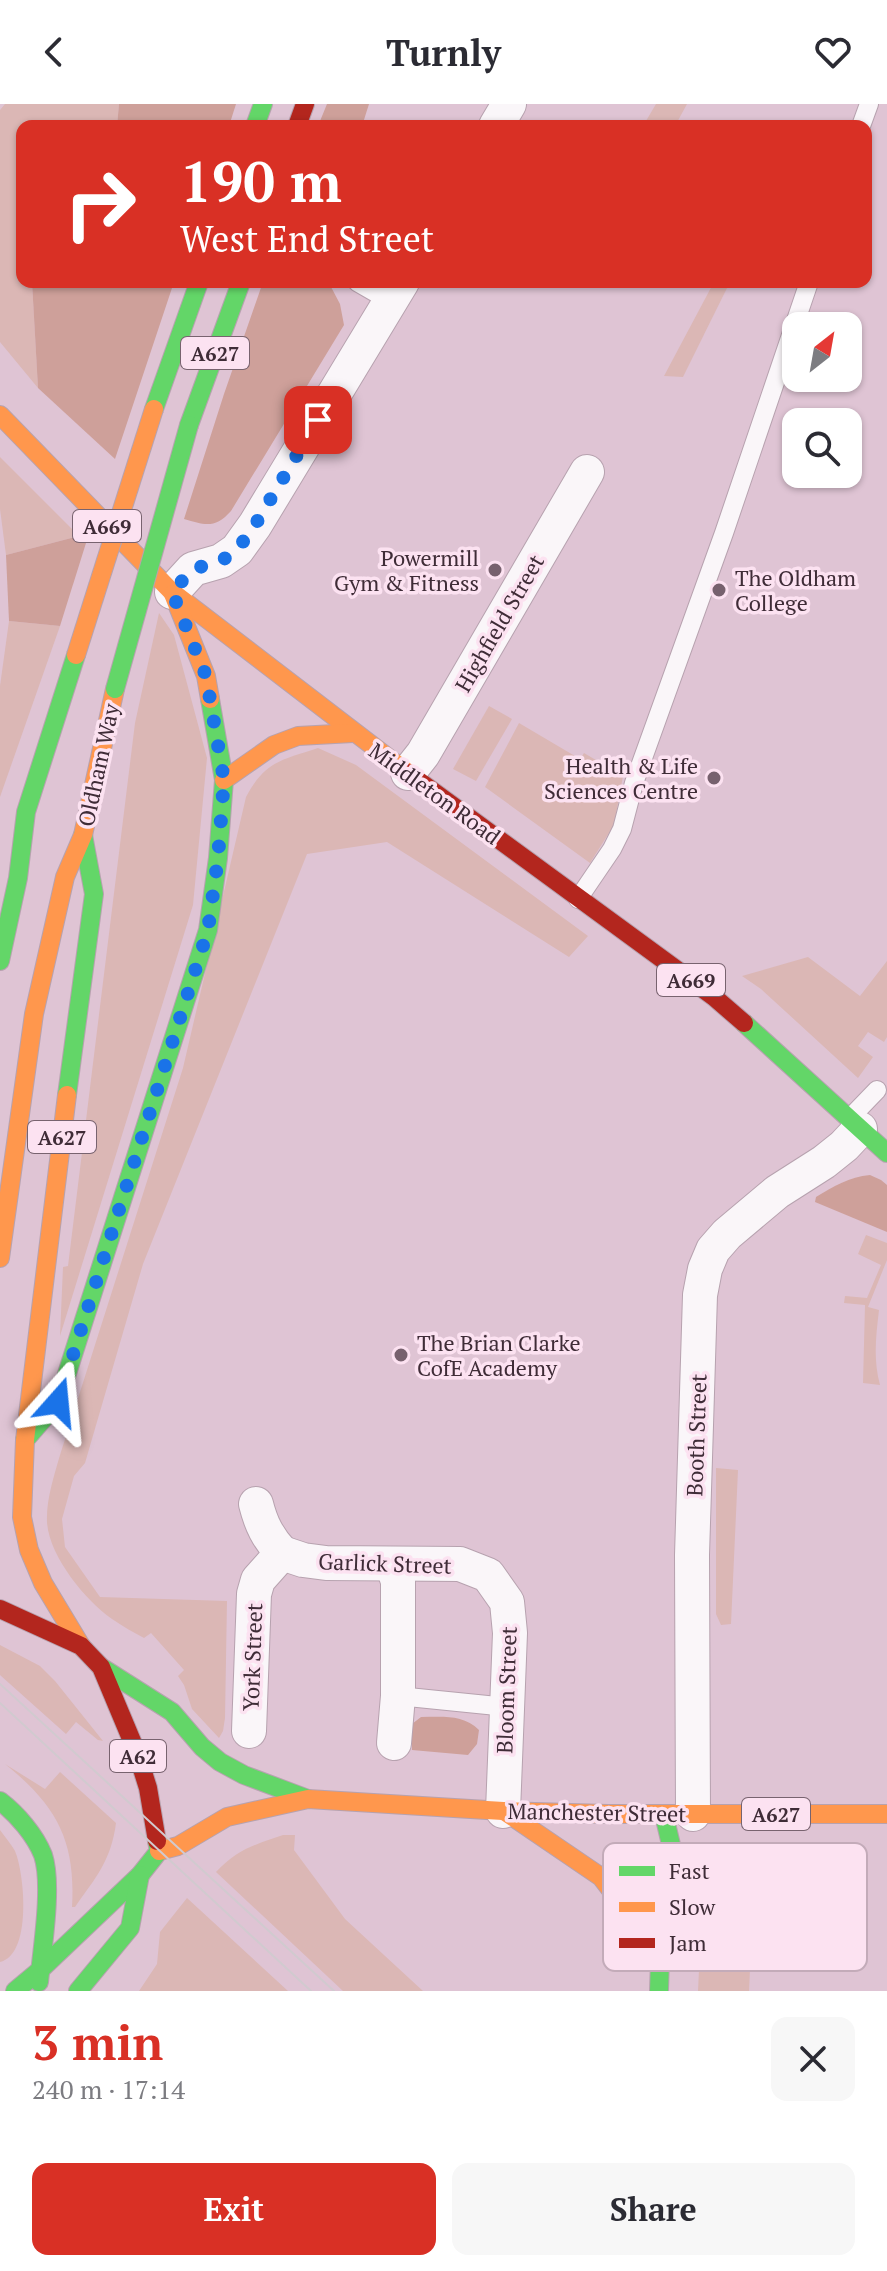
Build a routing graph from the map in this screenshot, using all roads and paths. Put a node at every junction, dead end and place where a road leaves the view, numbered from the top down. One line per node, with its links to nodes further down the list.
1 (197, 288): 11 (main road, A627, bridge)
2 (239, 288): 12 (main road, Oldham Way / A627, bridge)
3 (807, 288): 14 (lane)
4 (396, 292): 7 (street)
5 (0, 415): 7 (main road, Middleton Road / A669)
6 (587, 472): 9 (street, Highfield Street)
7 (172, 592): 8 (main road, Middleton Road / A669); 10 (main road, A669)
8 (353, 733): 9 (main road, Middleton Road / A669); 10 (main road)
9 (408, 773): 14 (main road, Middleton Road / A669)
10 (224, 780): 20 (main road, A669)
11 (26, 812): 13 (main road, A627); 15 (main road, A627)
12 (83, 835): 19 (main road, Oldham Way / A627); 20 (main road, A627)
13 (0, 865)
14 (578, 899): 17 (main road, Middleton Road / A669)
15 (0, 961)
16 (877, 1090): 17 (lane)
17 (855, 1124): 18 (main road, Middleton Road / A669); 35 (street, Booth Street)
18 (887, 1153)
19 (0, 1258)
20 (25, 1440): 26 (main road, A627)
21 (256, 1504): 22 (street)
22 (282, 1553): 23 (street, Garlick Street); 30 (street, York Street)
23 (392, 1564): 24 (street, Garlick Street); 28 (street)
24 (488, 1575): 29 (street, Bloom Street)
25 (0, 1609): 26 (main road, Manchester Street / A62)
26 (81, 1646): 27 (main road, Manchester Street / A62)
27 (101, 1667): 32 (main road, Manchester Street / A627); 39 (main road, Manchester Street / A62)
28 (398, 1696): 29 (lane); 31 (street)
29 (507, 1707): 34 (street, Bloom Street)
30 (249, 1731)
31 (394, 1743)
32 (308, 1799): 34 (main road, Manchester Street / A627); 39 (main road, Manchester Street / A627)
33 (0, 1801): 42 (main road)
34 (503, 1811): 35 (main road, Manchester Street / A627); 41 (main road)
35 (679, 1814): 36 (main road, Manchester Street / A627); 37 (main road); 38 (main road)
36 (887, 1814)
37 (660, 1843)
38 (678, 1843)
39 (159, 1851): 40 (main road, Manchester Street)
40 (140, 1875): 42 (main road, Manchester Street); 45 (main road)
41 (603, 1880)
42 (39, 1971): 43 (main road, Manchester Street); 44 (main road)
43 (15, 1991)
44 (38, 1991)
45 (78, 1991)

